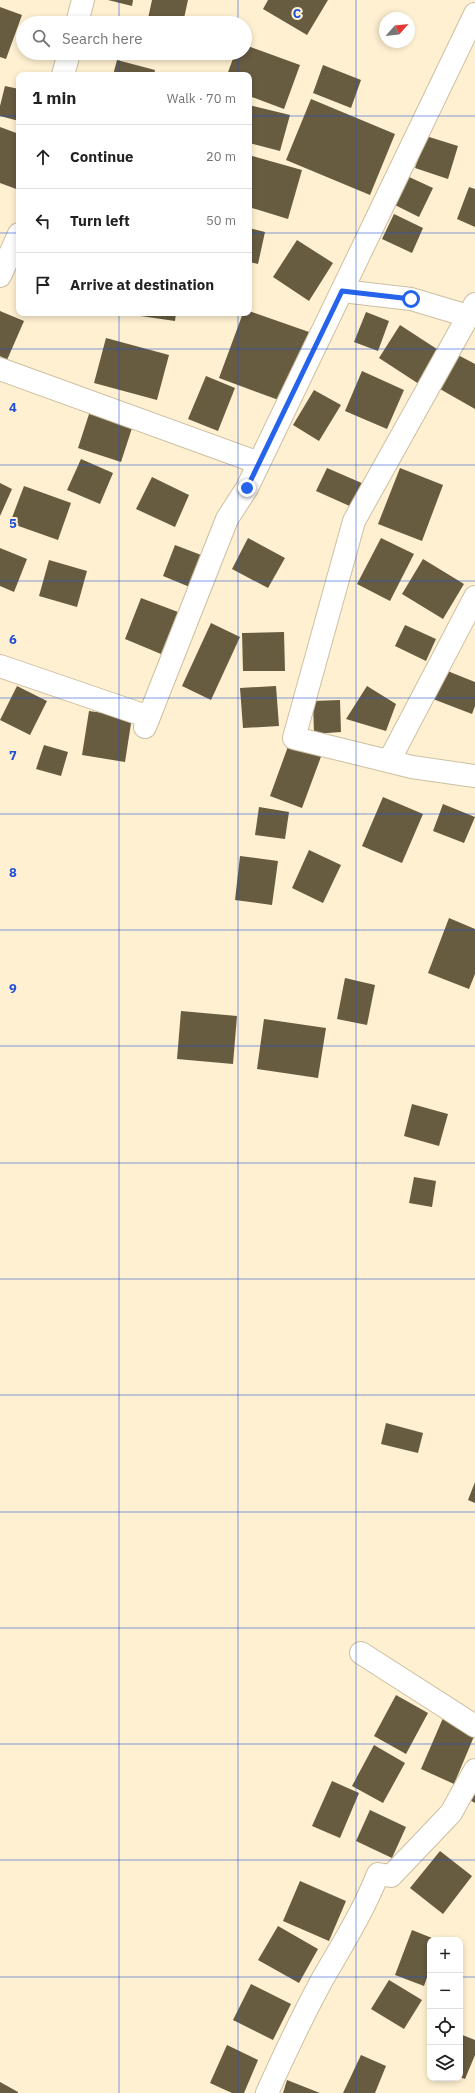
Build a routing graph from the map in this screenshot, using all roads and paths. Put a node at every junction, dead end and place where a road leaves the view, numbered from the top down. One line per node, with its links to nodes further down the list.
1 (83, 0): 3 (street)
2 (475, 14): 8 (street)
3 (79, 16)
4 (67, 60): 5 (street)
5 (64, 72)
6 (16, 241): 7 (street)
7 (0, 276)
8 (342, 291): 9 (street); 11 (street)
9 (472, 310): 14 (street)
10 (0, 370): 11 (street)
11 (259, 463): 13 (street)
12 (475, 597): 14 (street)
13 (0, 666)
14 (389, 761): 15 (street)
15 (475, 776)
16 (360, 1654): 17 (street)
17 (475, 1726)
18 (475, 1770): 19 (street)
19 (267, 2093)

